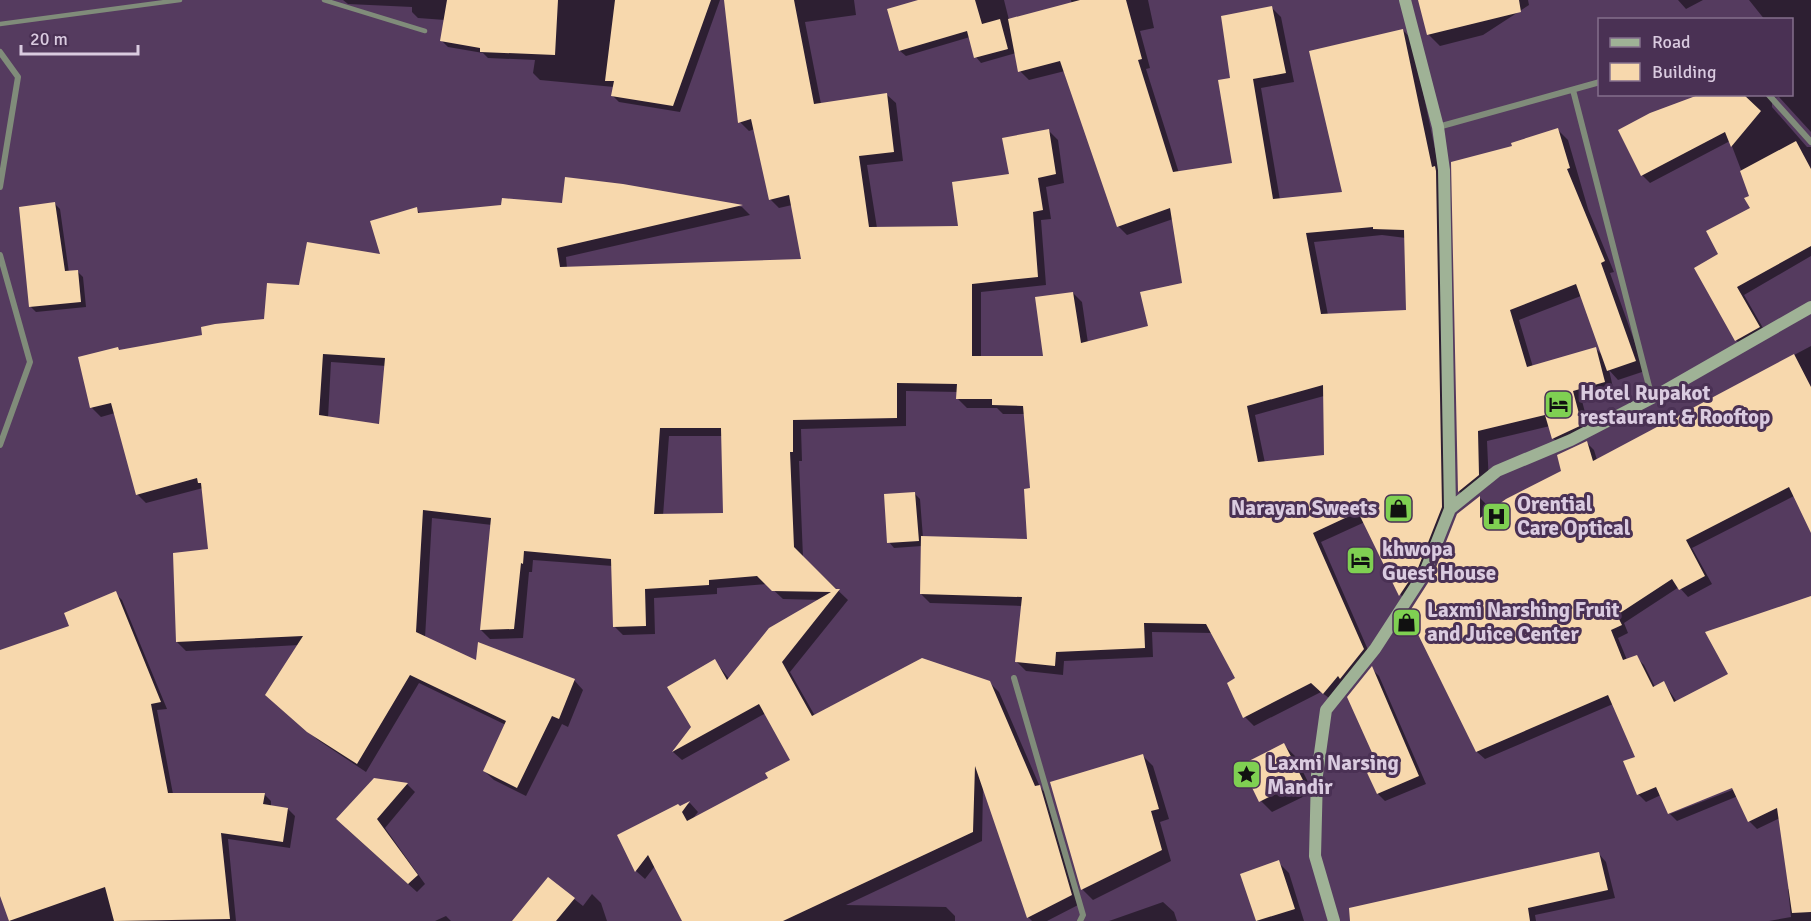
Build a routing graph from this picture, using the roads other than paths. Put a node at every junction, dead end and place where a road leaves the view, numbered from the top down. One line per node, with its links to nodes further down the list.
1 (180, 0): 4 (lane)
2 (324, 0): 5 (lane)
3 (1405, 0): 10 (main road)
4 (0, 24)
5 (425, 31)
6 (0, 52): 12 (street)
7 (1598, 82): 8 (street)
8 (1573, 90): 10 (street); 15 (street)
9 (1770, 96): 11 (street)
10 (1438, 127): 17 (main road)
11 (1811, 142)
12 (0, 187)
13 (0, 255): 16 (street)
14 (1811, 307): 15 (main road)
15 (1652, 398): 17 (main road)
16 (0, 445)
17 (1450, 509): 20 (main road)
18 (1014, 678): 19 (street)
19 (1080, 921)
20 (1334, 921)

